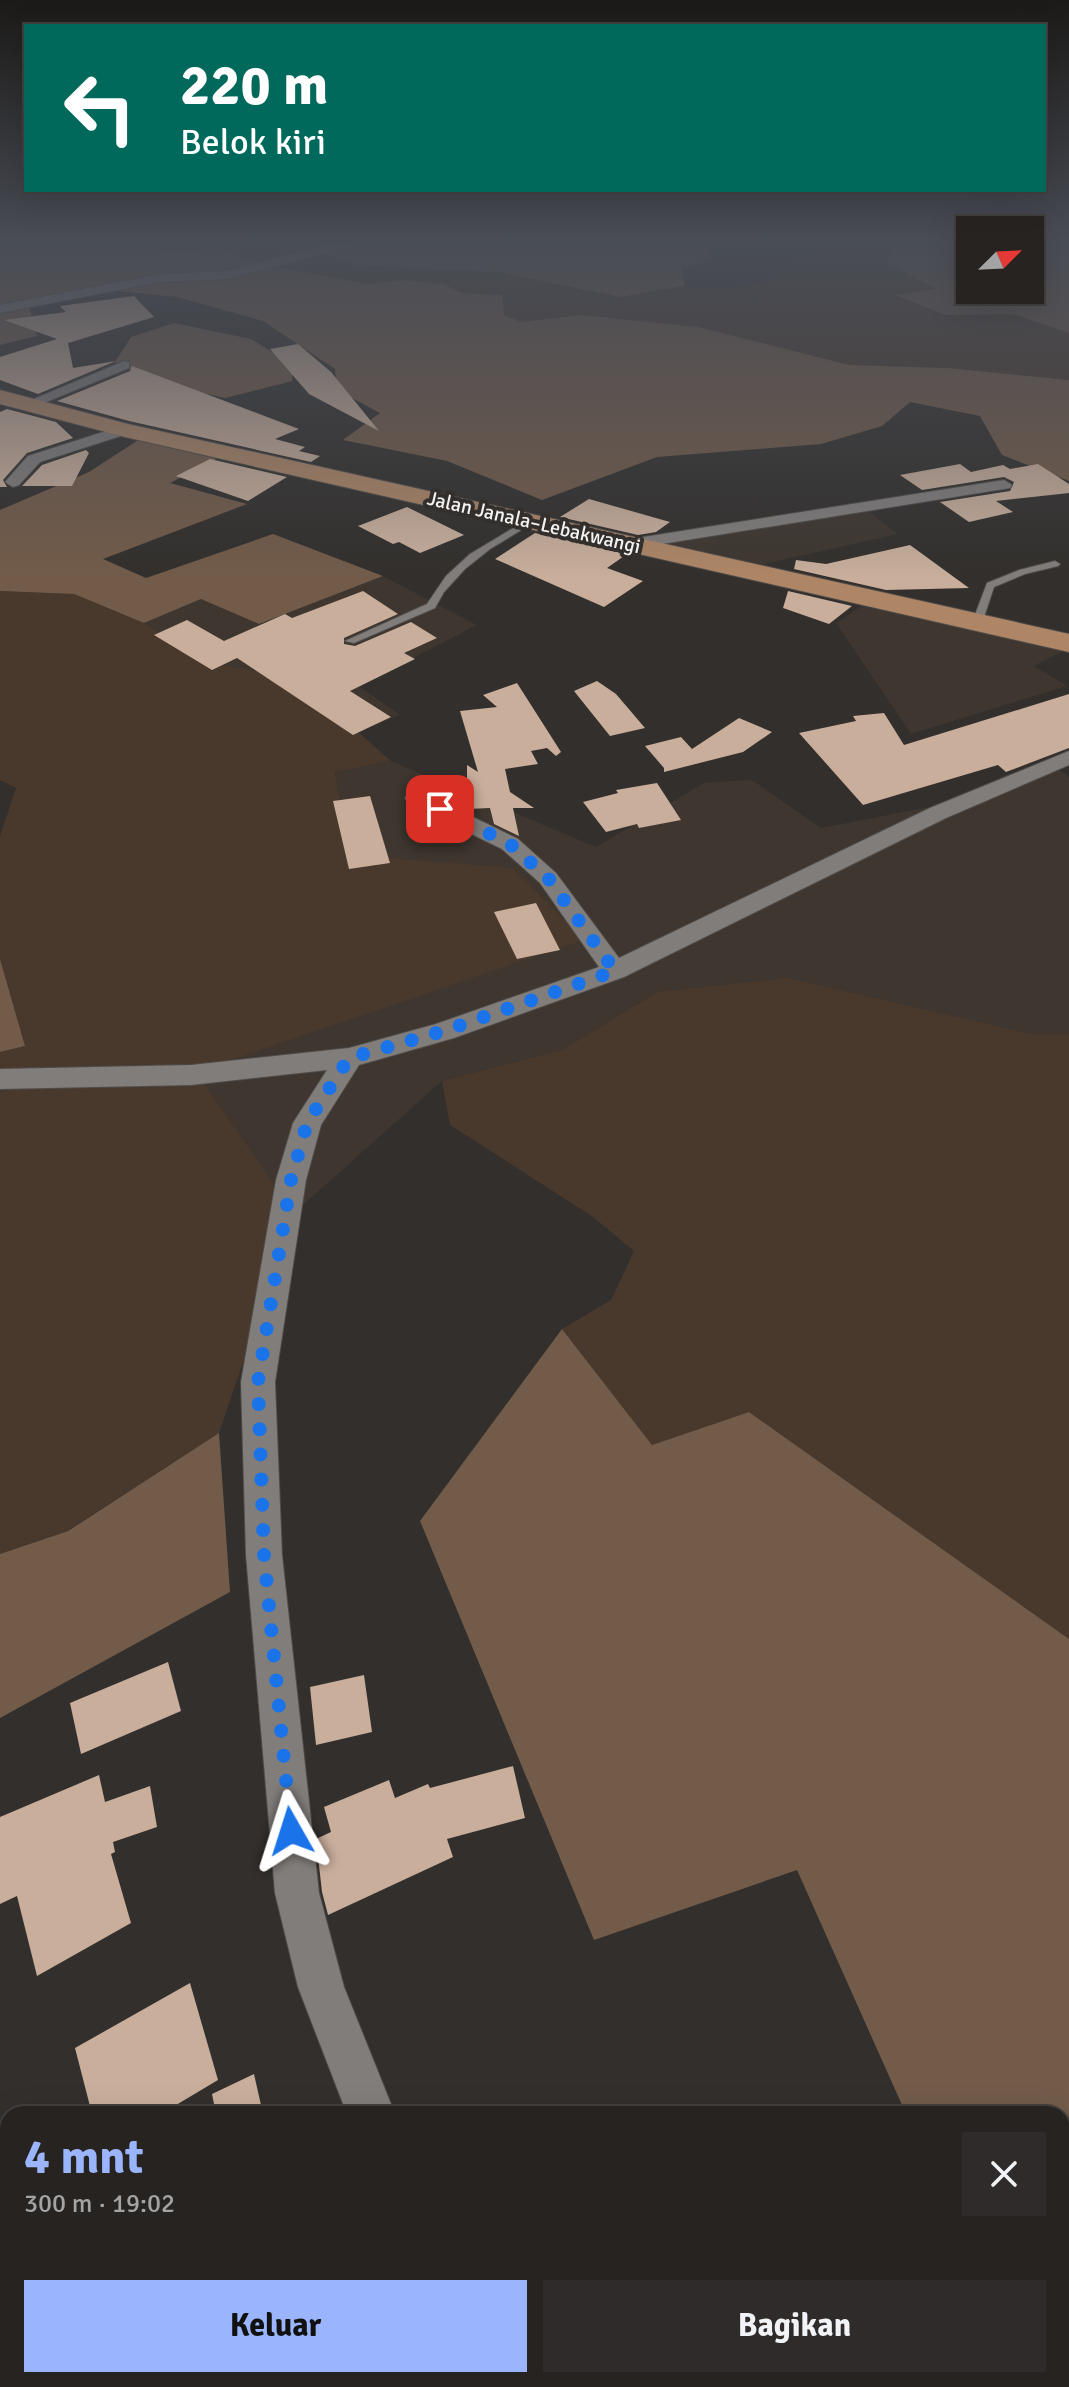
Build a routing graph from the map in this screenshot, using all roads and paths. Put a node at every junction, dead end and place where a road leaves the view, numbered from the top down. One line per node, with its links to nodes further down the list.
1 (124, 365): 3 (street)
2 (0, 397): 3 (main road, Jalan Janala–Lebakwangi)
3 (29, 404): 4 (main road, Jalan Janala–Lebakwangi)
4 (125, 430): 5 (street); 7 (main road, Jalan Janala–Lebakwangi)
5 (13, 482)
6 (1004, 485): 8 (street)
7 (530, 521): 8 (main road, Jalan Janala–Lebakwangi); 11 (lane)
8 (631, 544): 10 (main road, Jalan Janala–Lebakwangi)
9 (1055, 564): 10 (lane)
10 (978, 620): 12 (main road, Jalan Janala–Lebakwangi)
11 (350, 641)
12 (1069, 643)
13 (1069, 757): 15 (street)
14 (416, 798): 15 (street)
15 (615, 971): 16 (street)
16 (349, 1058): 17 (street); 18 (street)
17 (0, 1079)
18 (368, 2106)

